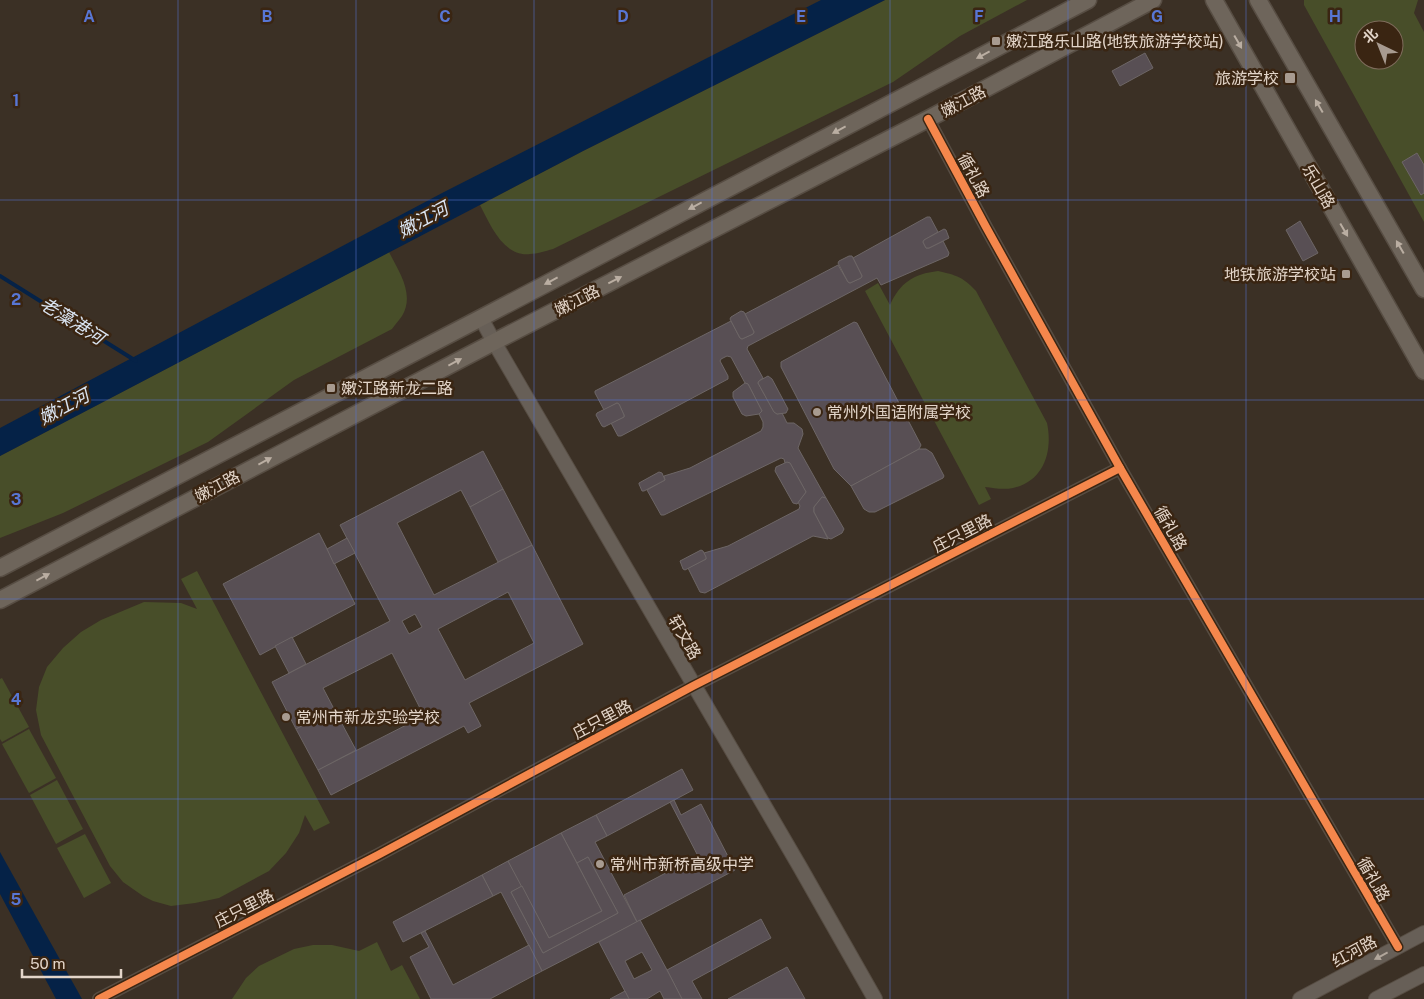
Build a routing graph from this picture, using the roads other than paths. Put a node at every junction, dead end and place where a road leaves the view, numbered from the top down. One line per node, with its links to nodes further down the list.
1 (1088, 0): 7 (main road, 嫩江路, one-way to 7)
2 (1153, 0): 5 (main road, 嫩江路)
3 (1214, 0): 9 (main road, 乐山路, one-way to 9)
4 (1258, 0): 6 (main road, one-way to 4)
5 (928, 119): 8 (main road, 嫩江路, one-way to 5); 10 (street, 循礼路)
6 (1424, 289)
7 (481, 318): 8 (street, 轩文路); 11 (main road, 嫩江路)
8 (494, 342): 12 (main road, 嫩江路, one-way to 8); 13 (street, 轩文路)
9 (1424, 371)
10 (1120, 468): 13 (street, 庄只里路); 15 (street, 循礼路)
11 (0, 568)
12 (0, 600)
13 (693, 686): 17 (street, 庄只里路); 18 (street, 轩文路)
14 (1424, 933): 15 (street, 红河路)
15 (1398, 947): 19 (street, 红河路, one-way to 19)
16 (1424, 974): 20 (street)
17 (99, 999)
18 (875, 999)
19 (1300, 999)
20 (1376, 999)

